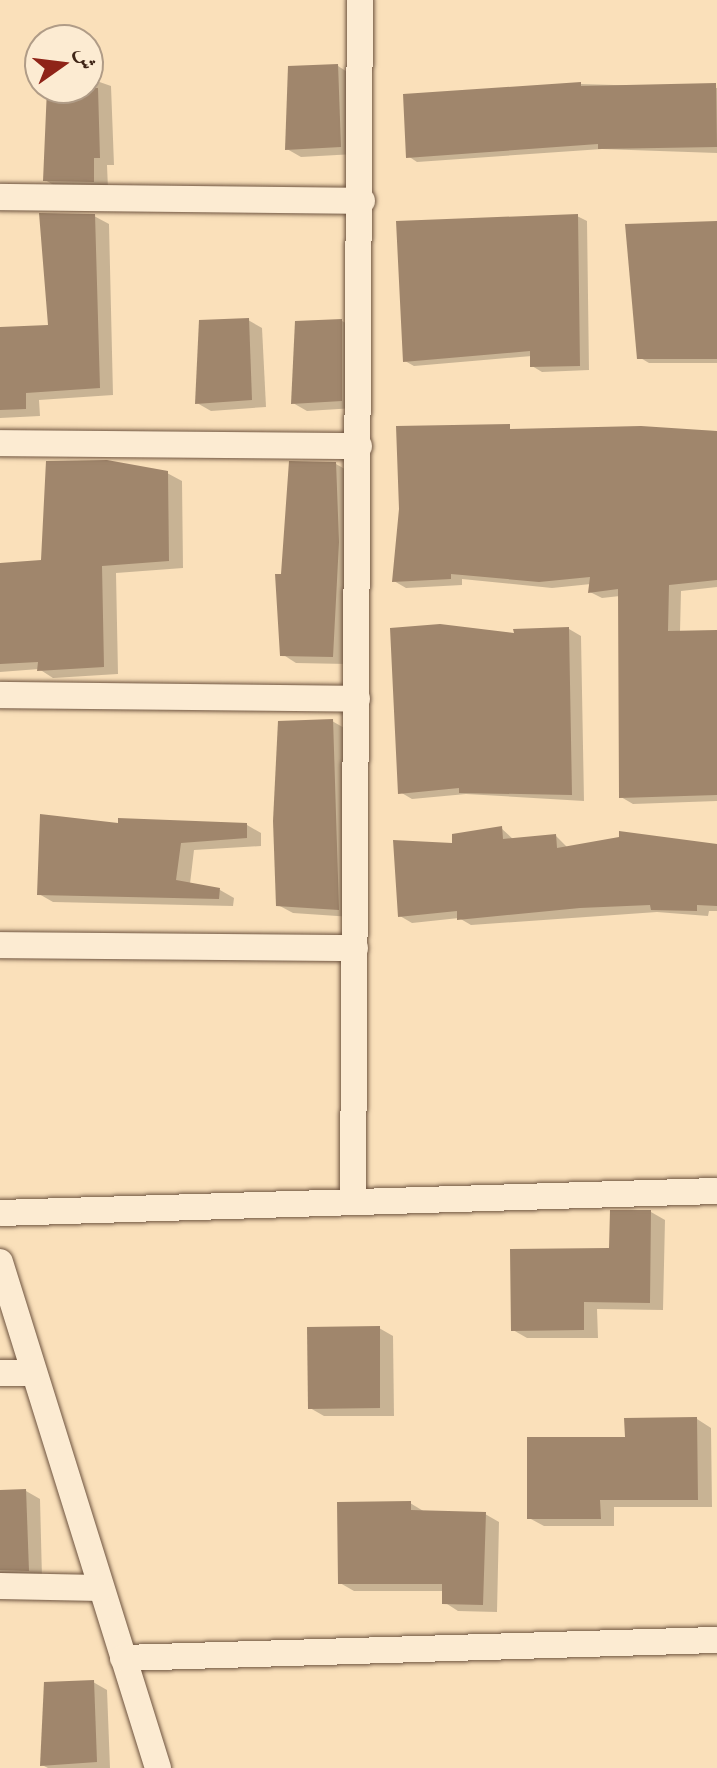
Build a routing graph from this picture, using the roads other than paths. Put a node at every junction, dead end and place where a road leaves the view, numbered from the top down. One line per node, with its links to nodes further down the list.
1 (360, 0): 3 (street)
2 (0, 197): 3 (street)
3 (362, 201): 5 (street)
4 (0, 443): 5 (street)
5 (359, 446): 7 (street)
6 (0, 695): 7 (street)
7 (357, 699): 9 (street)
8 (0, 945): 9 (street)
9 (355, 948): 11 (street)
10 (717, 1191): 11 (street)
11 (353, 1200): 12 (street)
12 (0, 1213)
13 (0, 1262): 15 (street)
14 (0, 1373): 15 (street)
15 (34, 1373): 17 (street)
16 (0, 1586): 17 (street)
17 (100, 1588): 19 (street)
18 (717, 1640): 19 (street)
19 (123, 1658): 20 (street)
20 (158, 1768)

